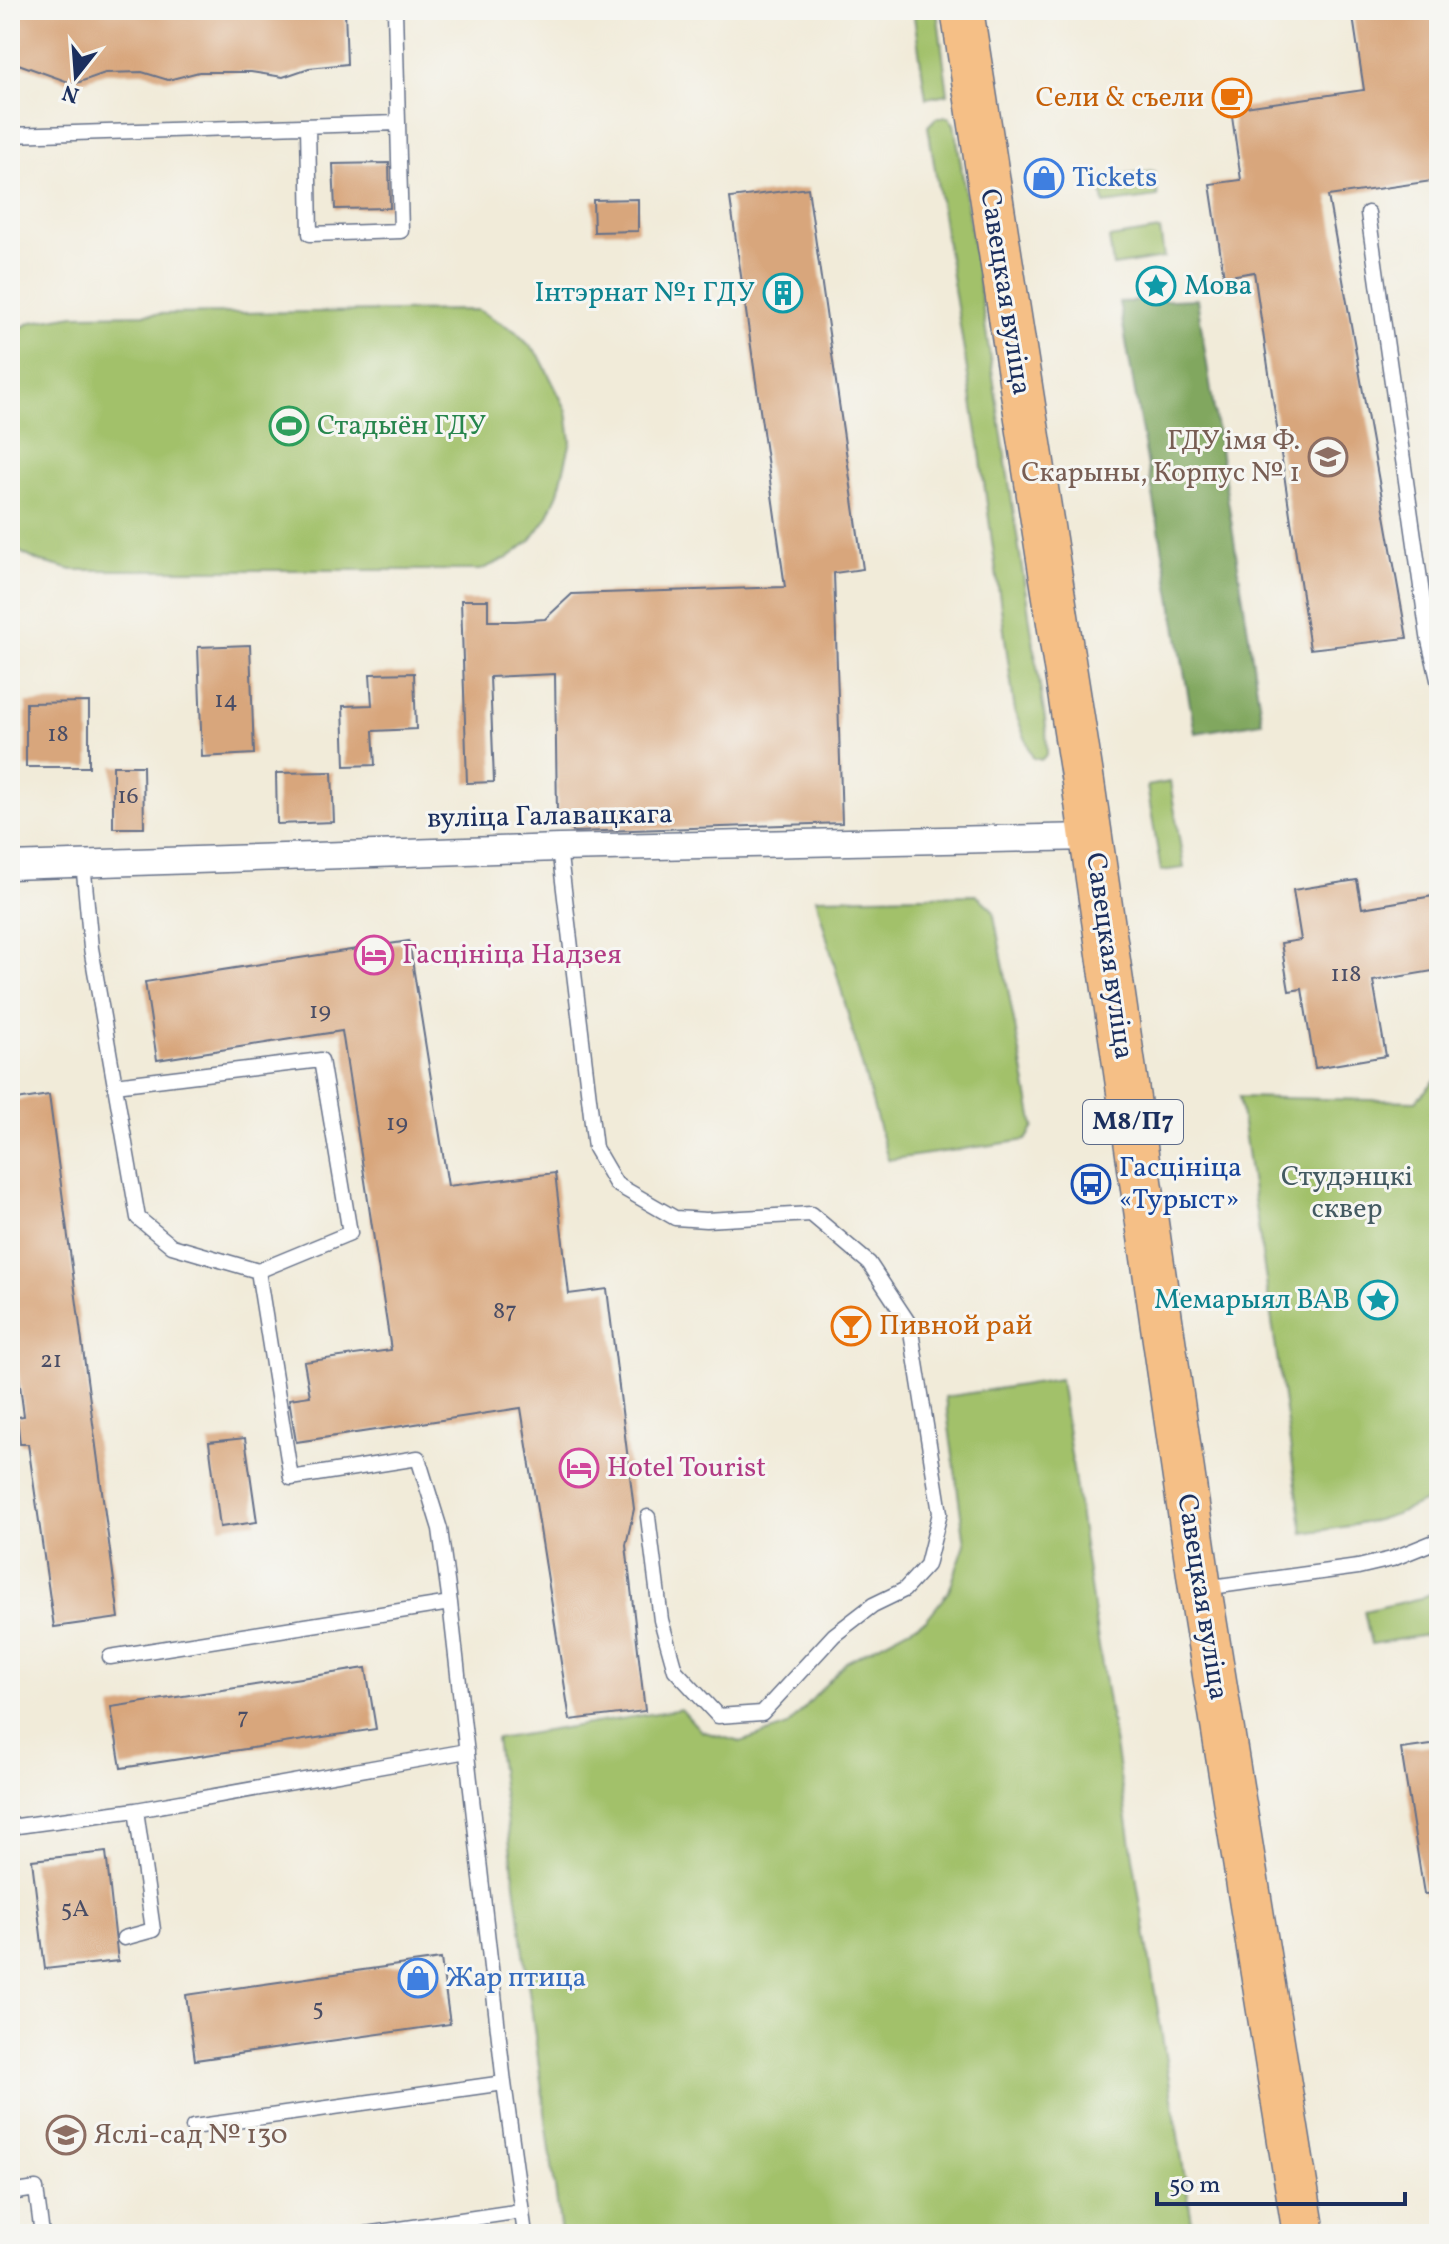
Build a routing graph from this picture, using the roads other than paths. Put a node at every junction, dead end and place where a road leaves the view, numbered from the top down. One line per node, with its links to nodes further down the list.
1 (395, 10): 3 (lane)
2 (962, 10): 8 (main road, Савецкая вуліца / М8/П7)
3 (398, 123): 4 (lane); 4 (lane)
4 (308, 126): 5 (lane)
5 (10, 135)
6 (1368, 213): 7 (lane)
7 (1439, 684)
8 (1092, 837): 9 (street, вуліца Галавацкага); 16 (main road, Савецкая вуліца / М8/П7)
9 (559, 848): 10 (street, вуліца Галавацкага); 14 (lane)
10 (83, 862): 11 (street, вуліца Галавацкага); 12 (lane)
11 (10, 866)
12 (115, 1085): 13 (lane); 13 (lane)
13 (258, 1271): 17 (lane)
14 (648, 1517)
15 (1439, 1540): 16 (lane)
16 (1200, 1588): 30 (main road, Савецкая вуліца / М8/П7)
17 (450, 1603): 18 (lane); 19 (lane)
18 (110, 1657)
19 (467, 1751): 20 (lane); 23 (lane)
20 (136, 1810): 21 (lane); 22 (lane)
21 (10, 1827)
22 (124, 1938)
23 (504, 2083): 24 (lane); 26 (lane)
24 (193, 2127)
25 (10, 2193): 27 (lane)
26 (522, 2211): 28 (lane); 29 (lane)
27 (42, 2234)
28 (366, 2234)
29 (525, 2234)
30 (1304, 2234)

